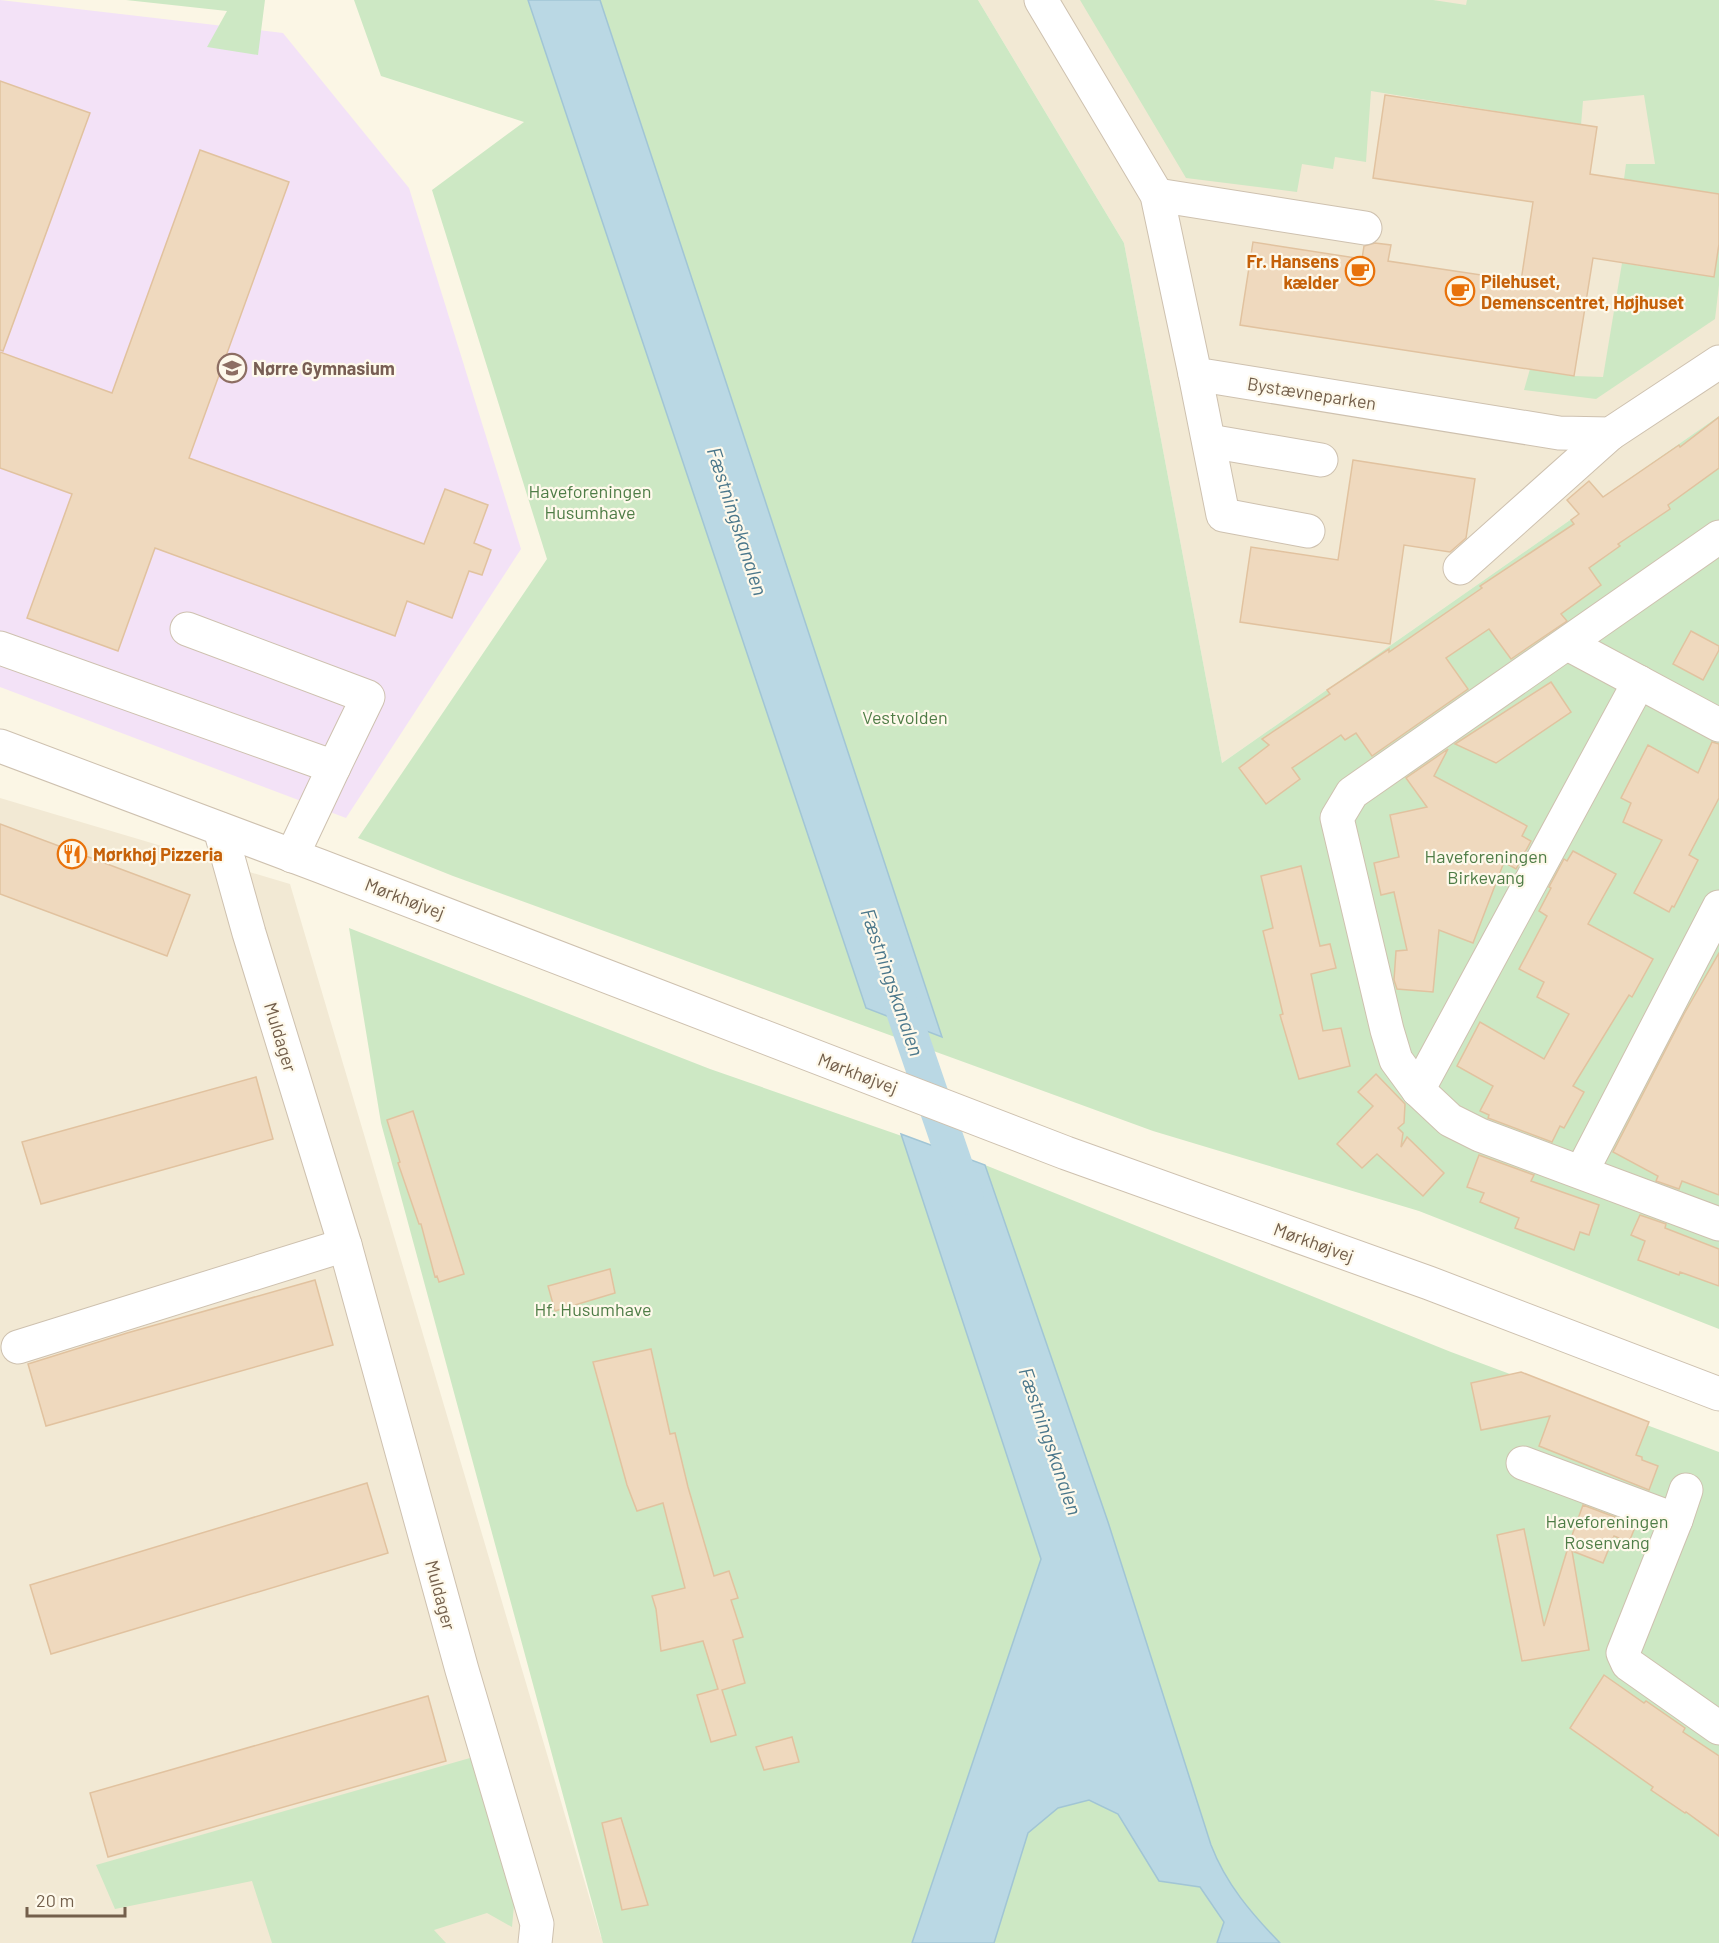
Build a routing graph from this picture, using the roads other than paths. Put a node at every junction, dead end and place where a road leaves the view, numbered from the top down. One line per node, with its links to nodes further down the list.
1 (1041, 0): 2 (street)
2 (1157, 195): 3 (street); 5 (street)
3 (1365, 228)
4 (1719, 362): 6 (street)
5 (1195, 374): 6 (street, Bystævneparken); 7 (street)
6 (1610, 434): 11 (street)
7 (1209, 441): 8 (street); 9 (street)
8 (1321, 460)
9 (1308, 531)
10 (1719, 537): 13 (street)
11 (1460, 568)
12 (187, 629): 18 (street)
13 (1568, 644): 15 (street); 22 (street)
14 (0, 648): 18 (street)
15 (1639, 682): 16 (street); 22 (street)
16 (1719, 725)
17 (0, 746): 19 (street, Mørkhøjvej)
18 (334, 767): 20 (street)
19 (220, 829): 20 (street, Mørkhøjvej); 25 (street, Muldager)
20 (292, 856): 27 (street, Mørkhøjvej)
21 (1719, 907): 23 (street)
22 (1418, 1090): 23 (street)
23 (1582, 1172): 24 (street)
24 (1719, 1224)
25 (345, 1245): 26 (street); 30 (street, Muldager)
26 (18, 1347)
27 (1719, 1394)
28 (1523, 1463): 29 (street)
29 (1719, 1728)
30 (535, 1943)

